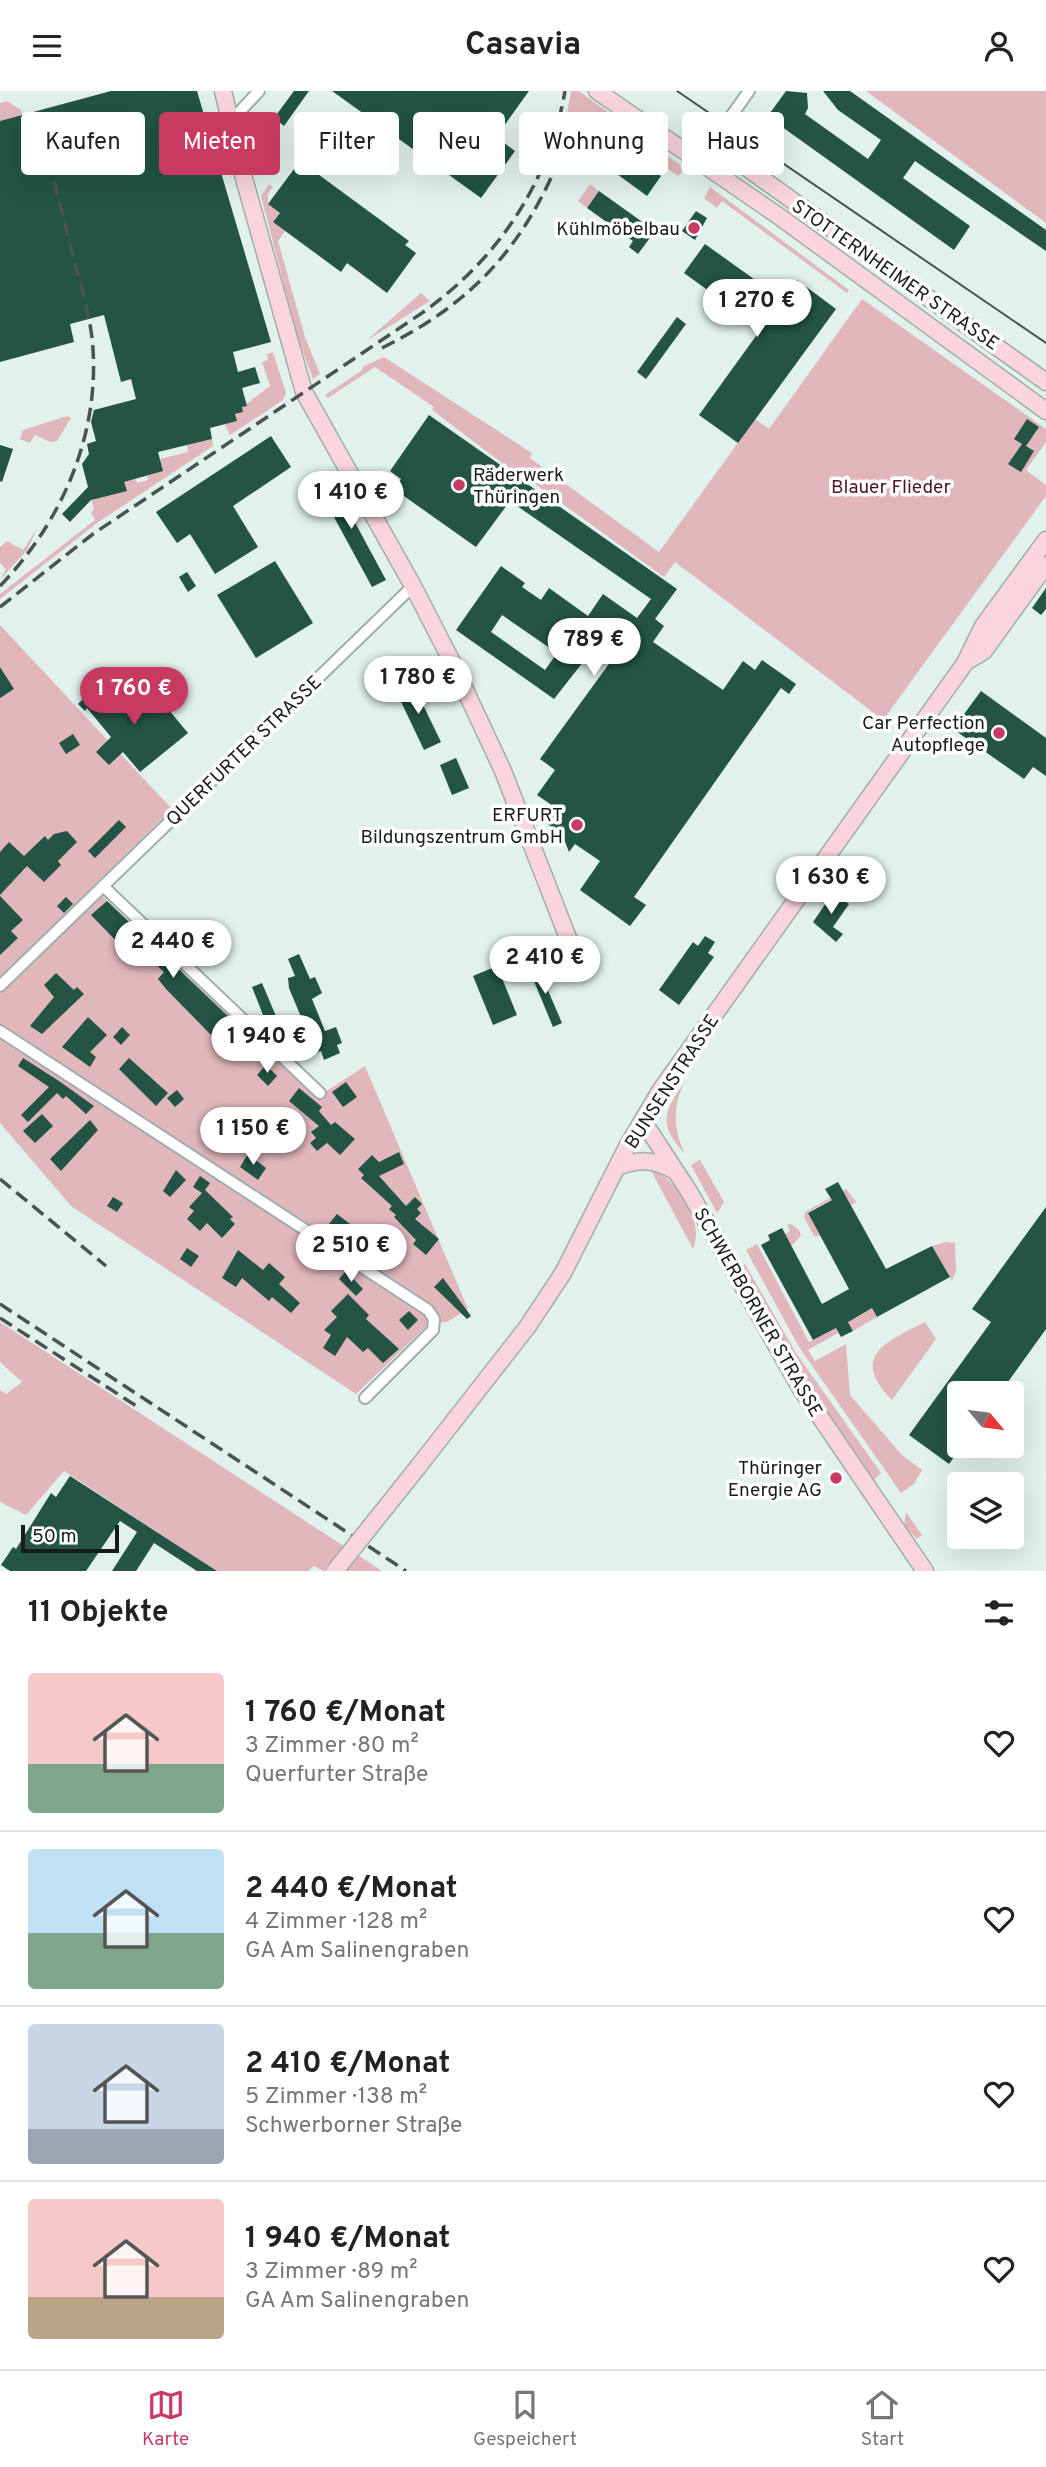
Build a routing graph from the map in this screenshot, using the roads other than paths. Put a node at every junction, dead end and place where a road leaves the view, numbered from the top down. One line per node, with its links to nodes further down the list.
1 (223, 91): 5 (main road)
2 (259, 91): 6 (street)
3 (597, 91): 8 (main road, STOTTERNHEIMER STRASSE)
4 (749, 91): 7 (street)
5 (230, 112)
6 (239, 112)
7 (734, 112)
8 (682, 152)
9 (244, 175): 16 (main road)
10 (716, 175): 13 (main road, STOTTERNHEIMER STRASSE)
11 (757, 175): 12 (main road, STOTTERNHEIMER STRASSE)
12 (1046, 382)
13 (1046, 411)
14 (1046, 540): 17 (main road, BUNSENSTRASSE)
15 (1046, 565): 17 (main road, BUNSENSTRASSE)
16 (414, 586): 18 (street, QUERFURTER STRASSE); 19 (main road)
17 (965, 663): 23 (main road, BUNSENSTRASSE)
18 (103, 886): 20 (street, QUERFURTER STRASSE); 22 (street)
19 (575, 956)
20 (0, 986)
21 (0, 1031): 26 (street)
22 (320, 1093)
23 (643, 1121): 24 (main road, BUNSENSTRASSE); 25 (main road, SCHWERBORNER STRASSE)
24 (617, 1167): 25 (main road); 27 (main road, BUNSENSTRASSE, bridge)
25 (676, 1171): 28 (main road, SCHWERBORNER STRASSE)
26 (365, 1398)
27 (335, 1571)
28 (925, 1571)

